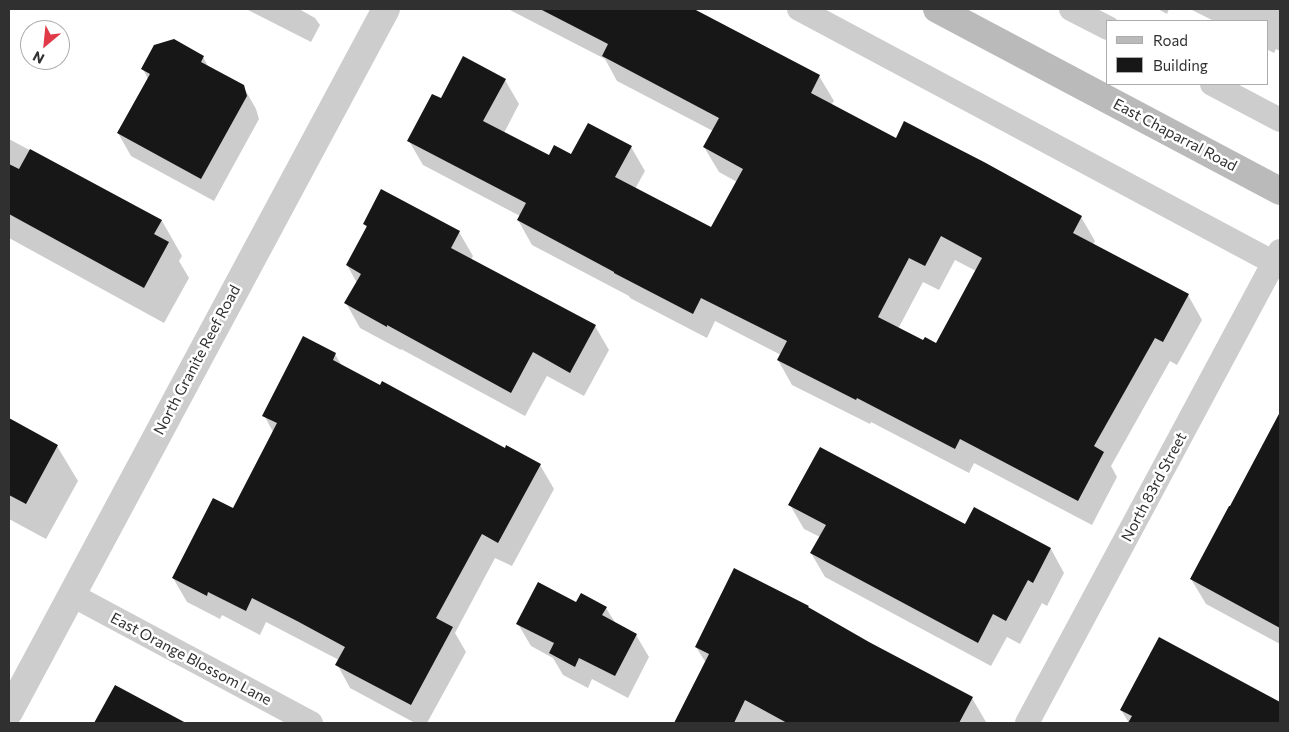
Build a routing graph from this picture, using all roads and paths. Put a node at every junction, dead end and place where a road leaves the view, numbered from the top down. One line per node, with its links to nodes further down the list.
1 (386, 9): 10 (street, North Granite Reef Road)
2 (799, 9): 9 (street)
3 (937, 9): 8 (main road, East Chaparral Road)
4 (1071, 9): 5 (street)
5 (1106, 27)
6 (1214, 85): 7 (street)
7 (1280, 120)
8 (1280, 191)
9 (1278, 260): 13 (street, North 83rd Street)
10 (72, 595): 11 (street, North Granite Reef Road); 12 (street, East Orange Blossom Lane)
11 (9, 712)
12 (311, 723)
13 (1027, 723)

